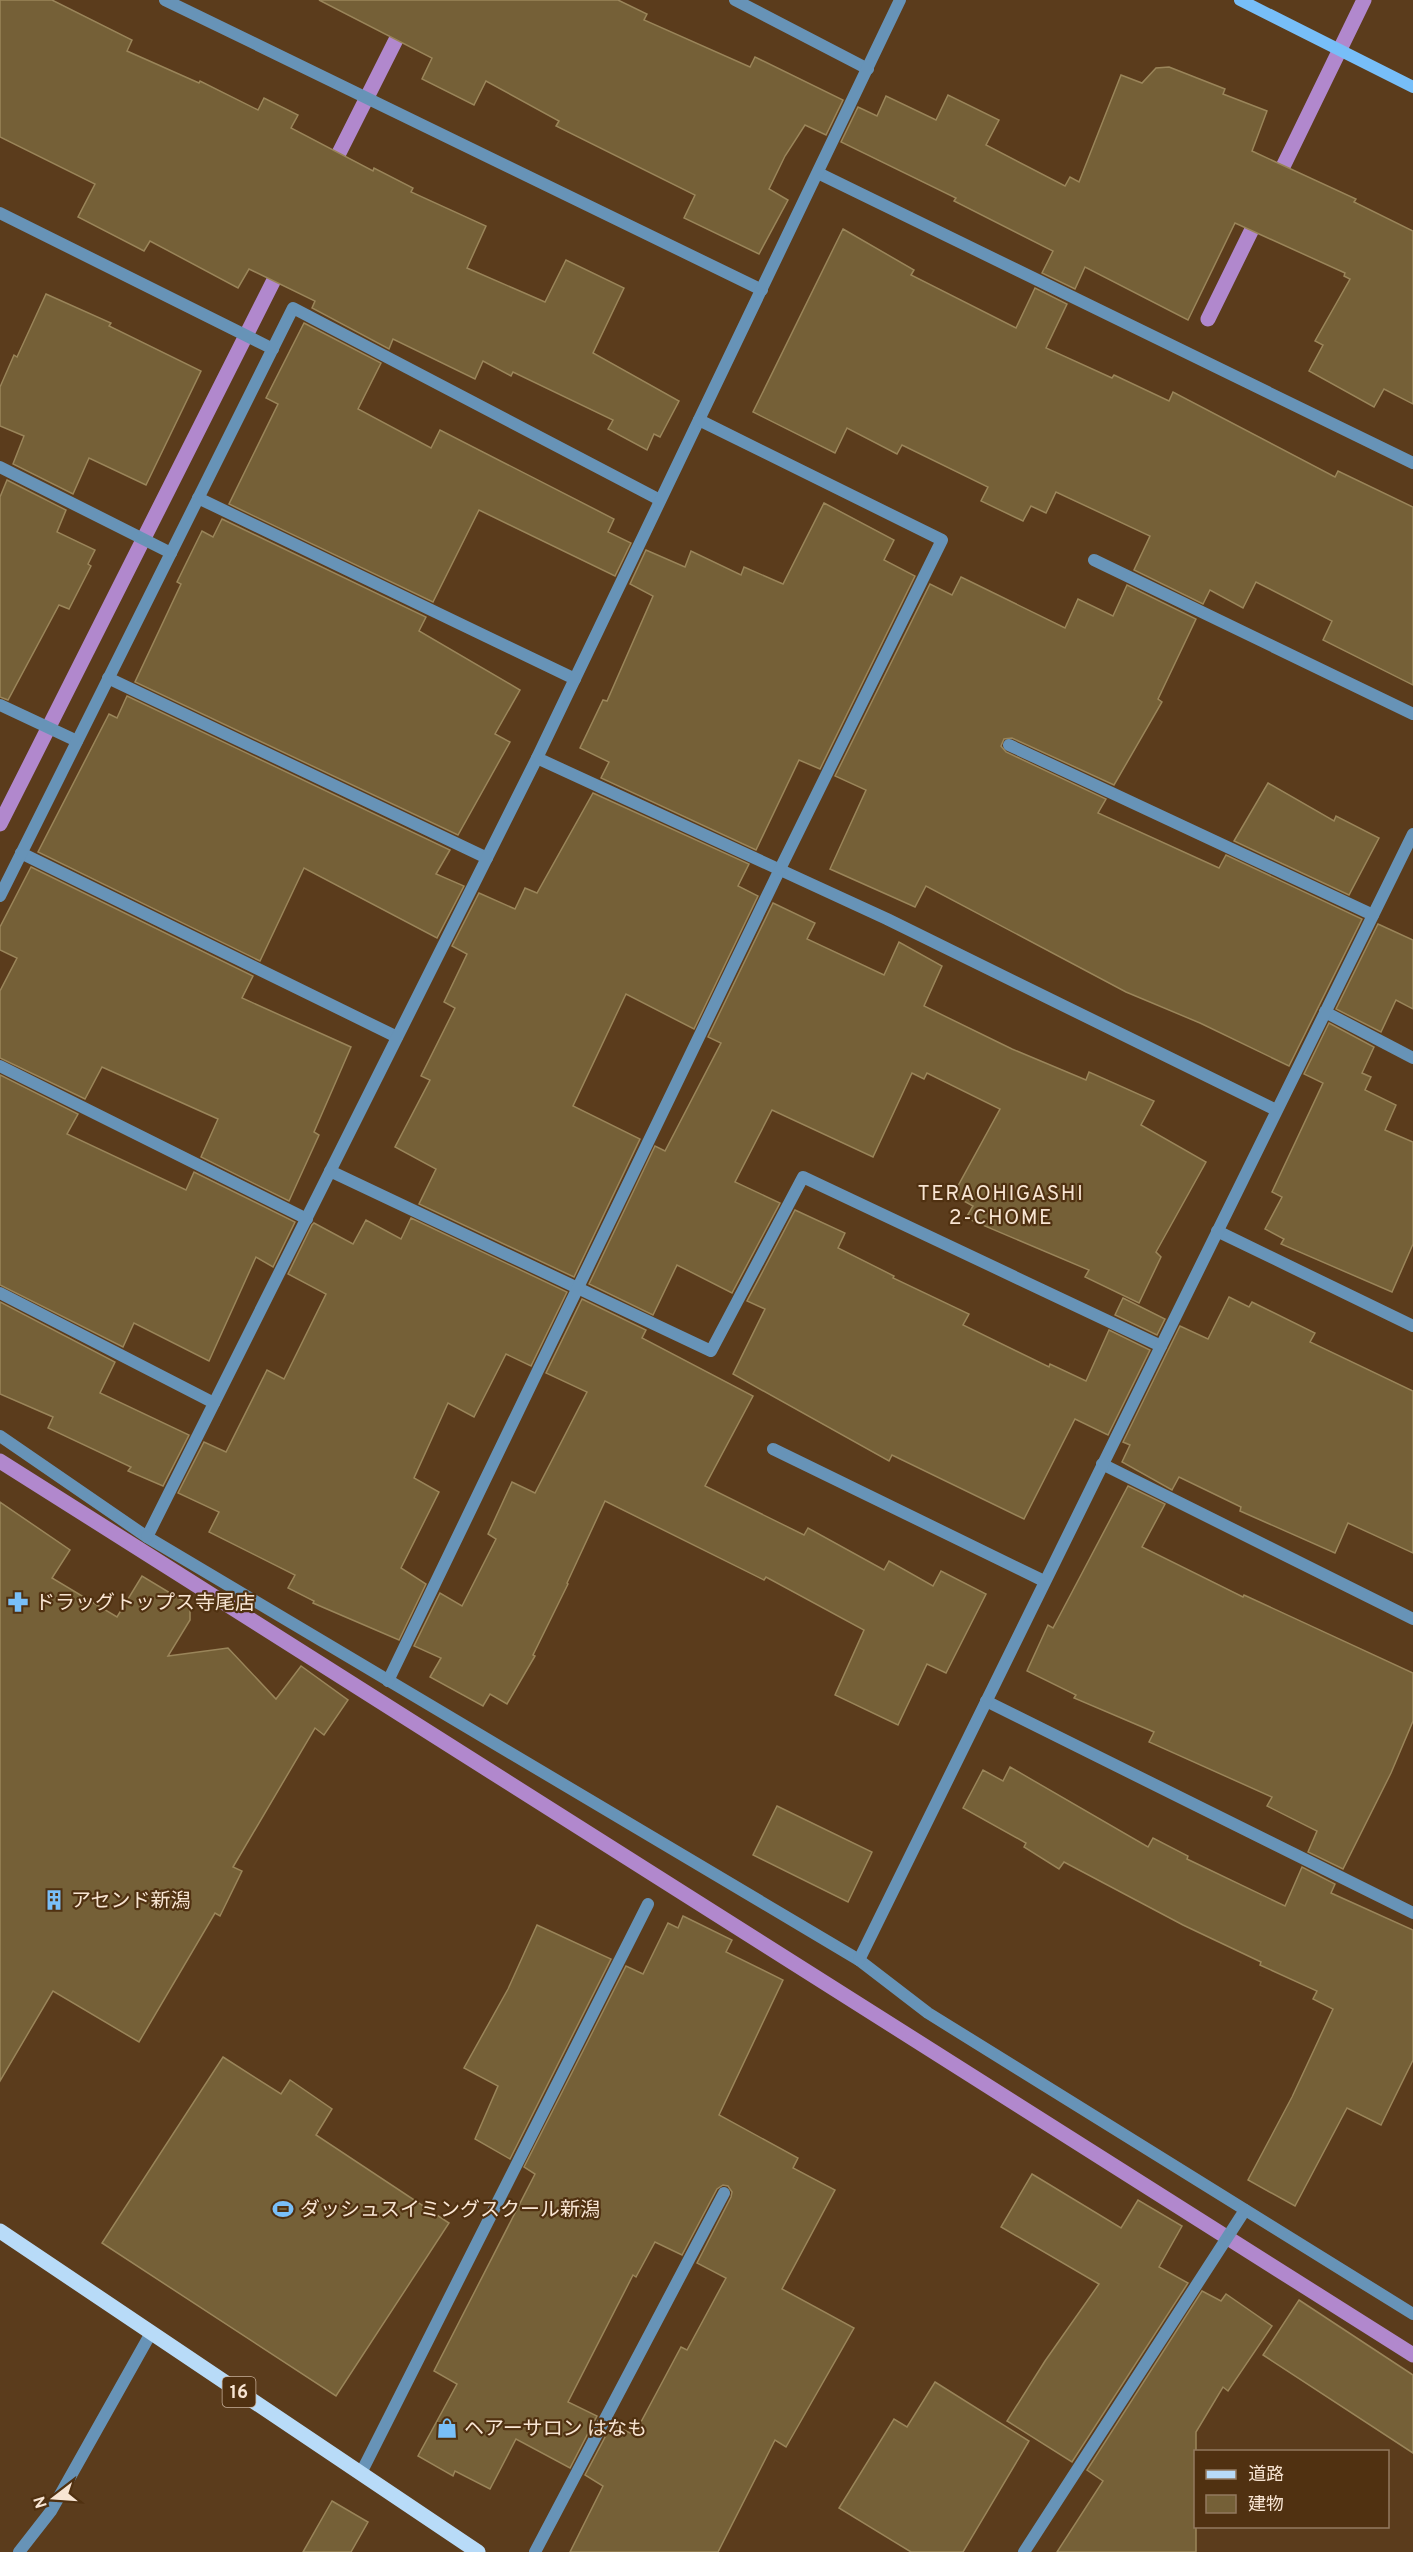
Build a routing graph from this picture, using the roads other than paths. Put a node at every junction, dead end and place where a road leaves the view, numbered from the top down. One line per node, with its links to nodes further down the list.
1 (165, 0): 9 (street)
2 (735, 0): 5 (street)
3 (900, 0): 5 (street)
4 (1240, 0): 6 (street)
5 (868, 69): 7 (street)
6 (1413, 87)
7 (818, 173): 9 (street); 12 (street)
8 (0, 213): 10 (street)
9 (762, 290): 11 (street)
10 (273, 349): 14 (street); 15 (street)
11 (699, 420): 15 (street); 28 (street)
12 (1413, 463)
13 (0, 467): 16 (street)
14 (198, 498): 16 (street); 19 (street)
15 (660, 500): 19 (street)
16 (171, 553): 18 (street)
17 (1094, 560): 21 (street)
18 (108, 678): 22 (street); 27 (street)
19 (574, 679): 24 (street)
20 (0, 705): 22 (street)
21 (1413, 714)
22 (77, 741): 26 (street)
23 (1009, 746): 30 (street)
24 (537, 758): 27 (street); 28 (street)
25 (1413, 834): 30 (street)
26 (21, 853): 29 (street); 32 (street)
27 (486, 858): 32 (street)
28 (780, 869): 35 (street); 39 (street)
29 (0, 896)
30 (1373, 915): 31 (street)
31 (1325, 1012): 33 (street); 35 (street)
32 (397, 1037): 36 (street)
33 (1413, 1058)
34 (0, 1066): 37 (street)
35 (1276, 1110): 38 (street)
36 (330, 1171): 37 (street); 39 (street)
37 (306, 1219): 43 (street)
38 (1217, 1232): 41 (street); 42 (street)
39 (578, 1288): 42 (street); 50 (street)
40 (0, 1293): 43 (street)
41 (1413, 1326)
42 (1161, 1346): 46 (street)
43 (214, 1403): 47 (street)
44 (0, 1436): 47 (street)
45 (773, 1449): 48 (street)
46 (1102, 1464): 48 (street); 49 (street)
47 (147, 1537): 50 (street)
48 (1044, 1581): 51 (street)
49 (1413, 1619)
50 (388, 1681): 54 (street)
51 (986, 1701): 53 (street); 54 (street)
52 (648, 1904): 60 (street)
53 (1413, 1913)
54 (859, 1960): 56 (street)
55 (724, 2193): 63 (street)
56 (1245, 2210): 58 (street); 64 (street)
57 (0, 2230): 59 (main road, 16)
58 (1413, 2314)
59 (151, 2333): 60 (main road, 16); 61 (street)
60 (361, 2473): 62 (main road, 16)
61 (19, 2552)
62 (478, 2552)
63 (536, 2552)
64 (1024, 2552)

